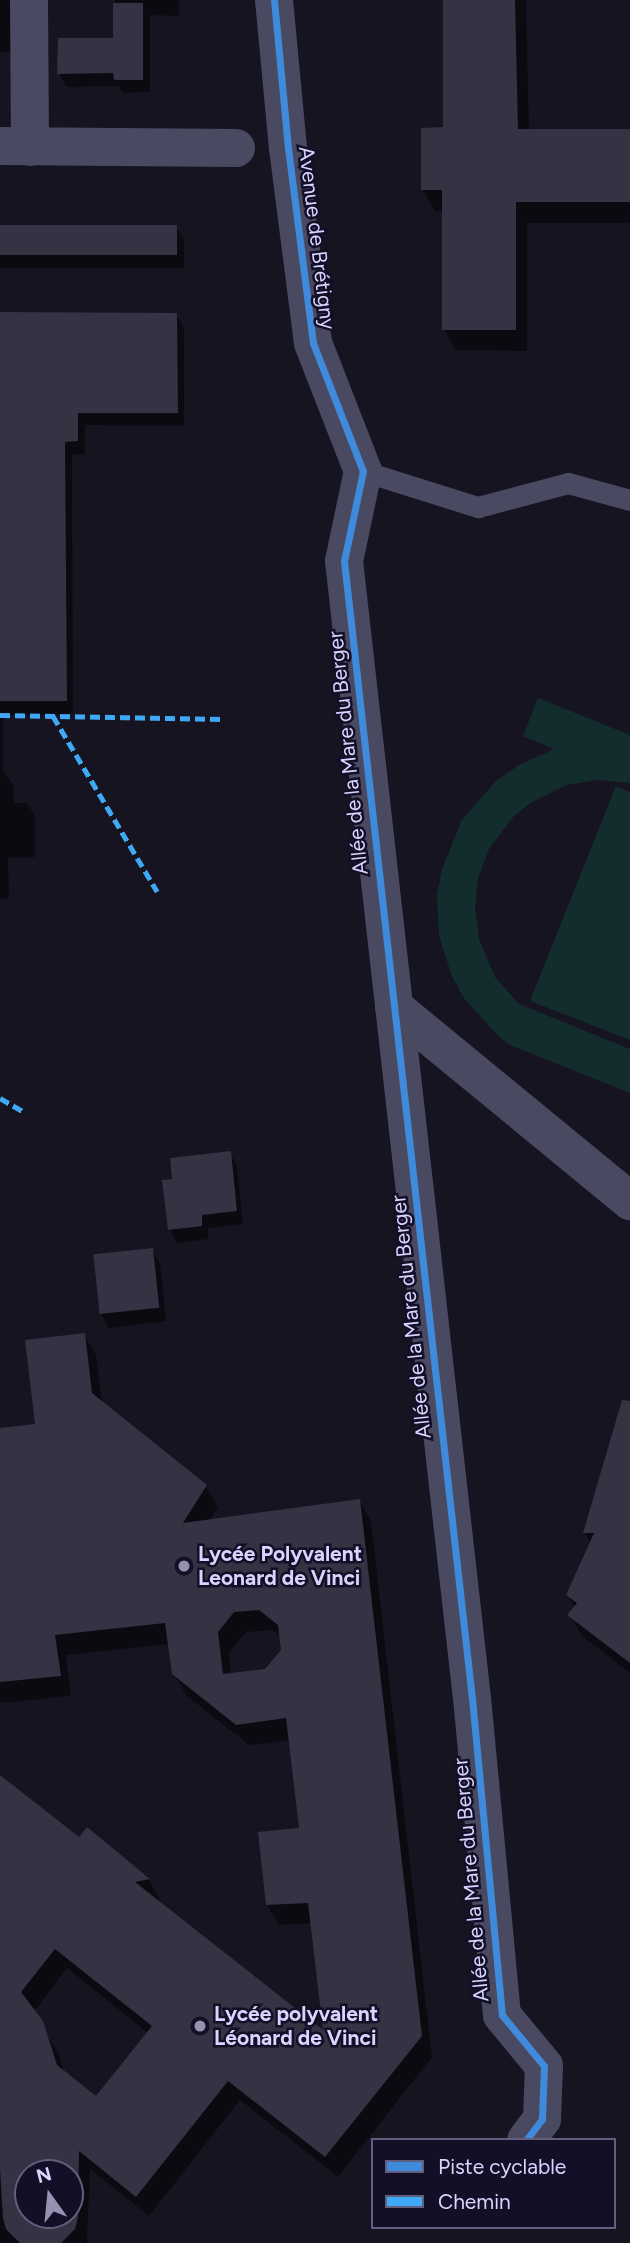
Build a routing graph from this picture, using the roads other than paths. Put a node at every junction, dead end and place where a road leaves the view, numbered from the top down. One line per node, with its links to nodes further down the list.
1 (29, 0): 3 (street)
2 (274, 0): 5 (street, Avenue de Brétigny)
3 (15, 147): 4 (street)
4 (236, 148)
5 (363, 471): 6 (lane); 7 (street, Allée de la Mare du Berger)
6 (630, 500)
7 (394, 1007): 8 (street); 9 (street, Allée de la Mare du Berger)
8 (630, 1201)
9 (528, 2138)

